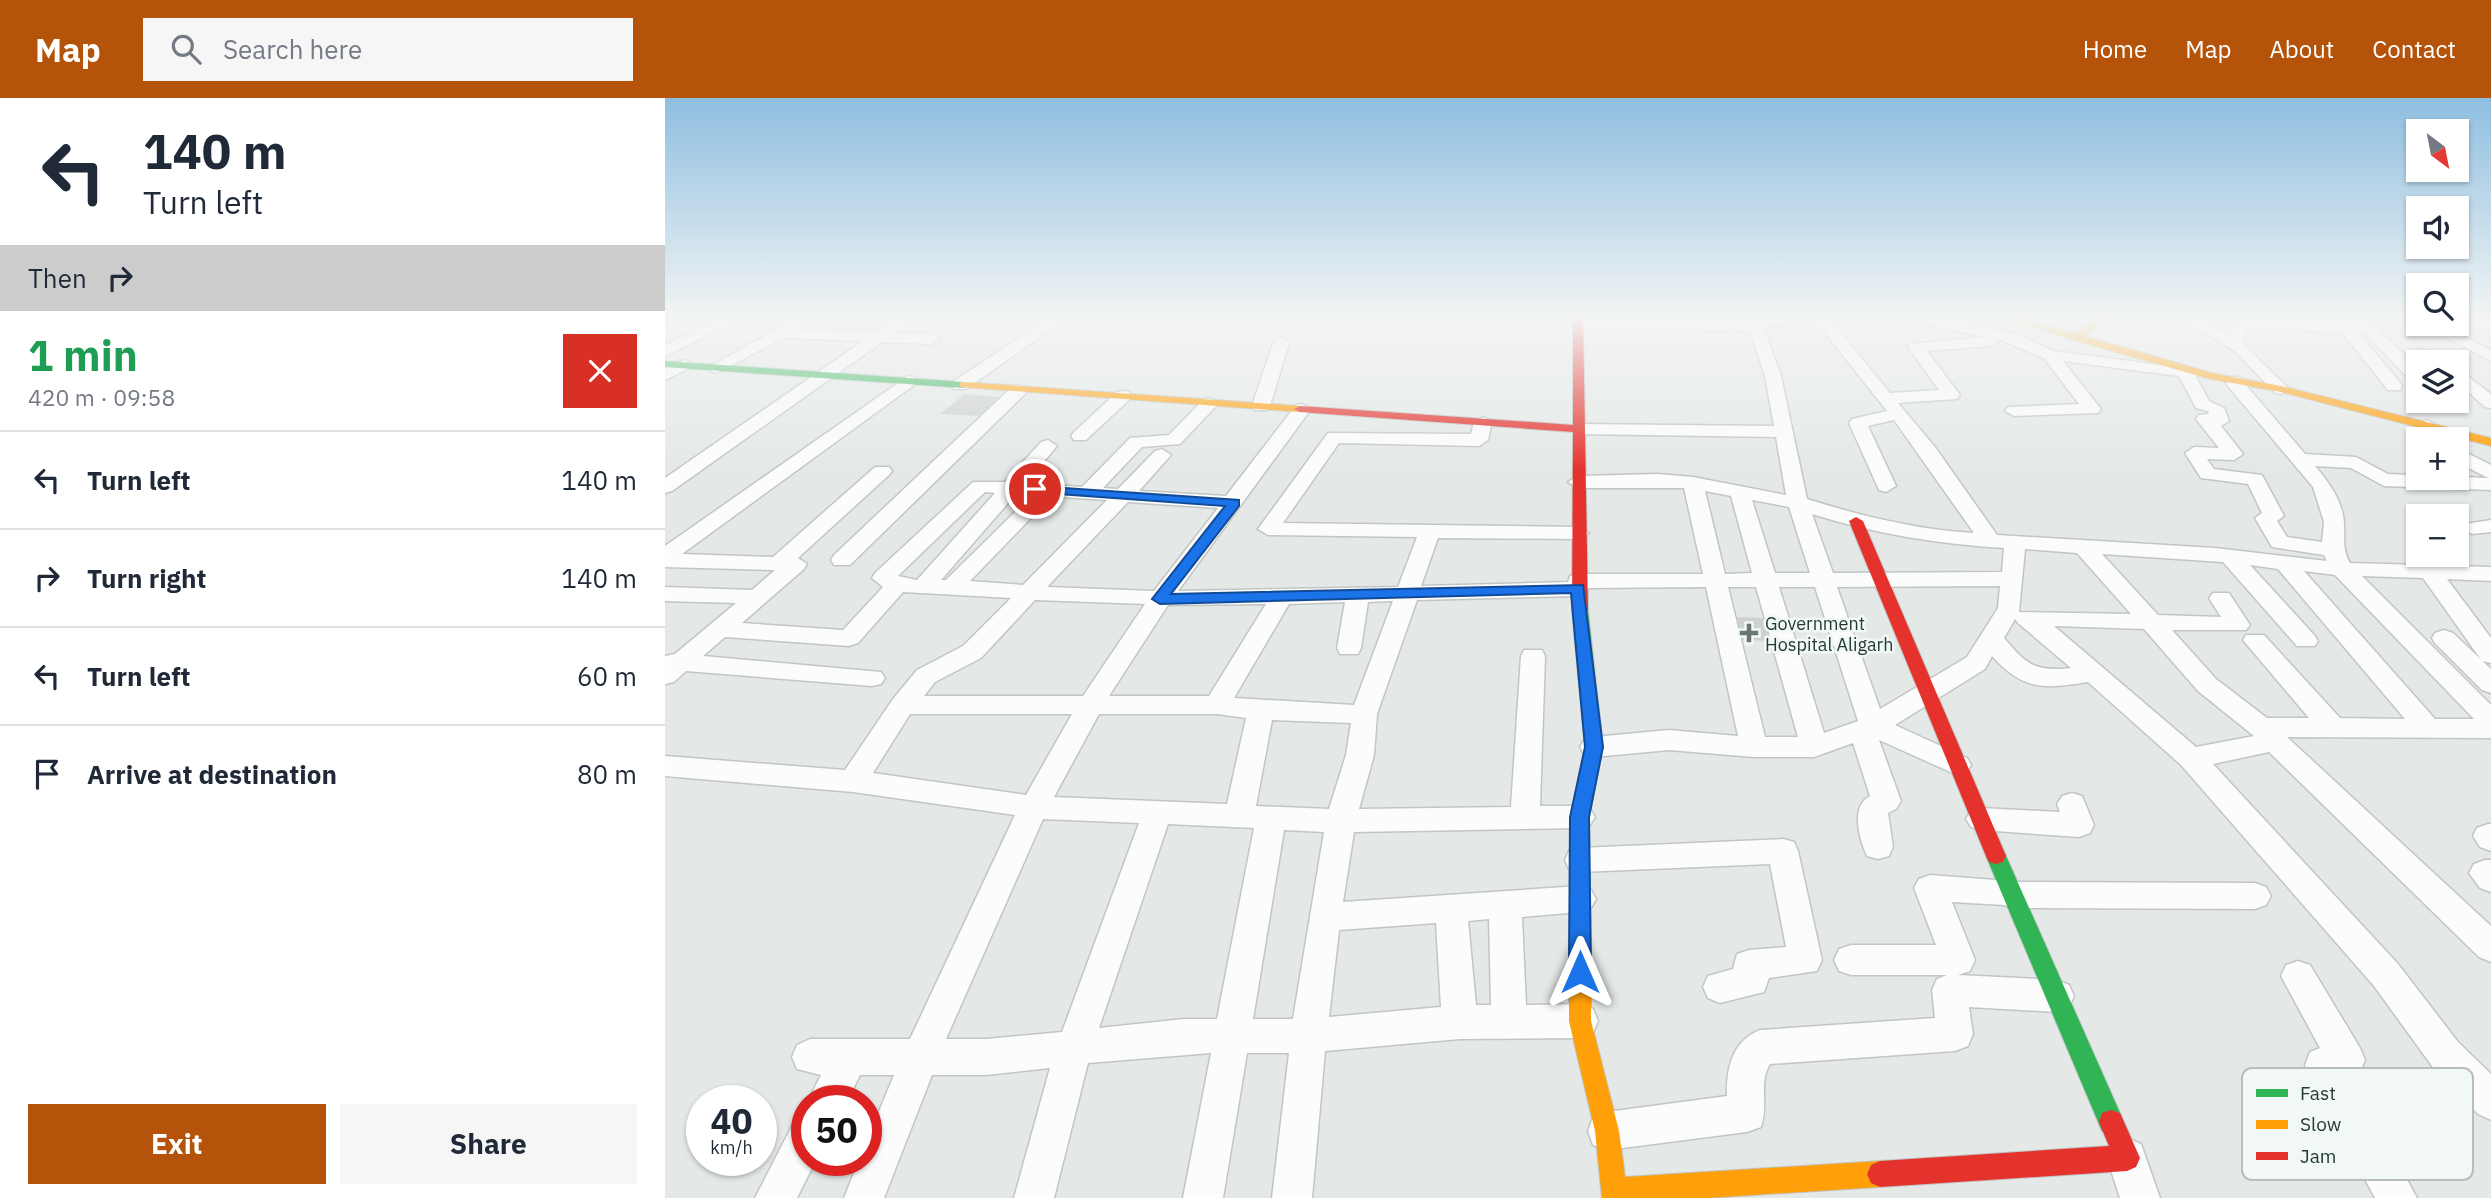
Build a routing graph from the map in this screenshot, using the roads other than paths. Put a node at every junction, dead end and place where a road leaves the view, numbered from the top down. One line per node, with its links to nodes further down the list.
1 (708, 367): 14 (street)
2 (835, 367): 16 (street)
3 (986, 367): 21 (street)
4 (1273, 367): 29 (street)
5 (1578, 367): 35 (street)
6 (1770, 367): 36 (street)
7 (1861, 367): 26 (street)
8 (1931, 367): 26 (street)
9 (2060, 367): 31 (street)
10 (2148, 367): 15 (street)
11 (2179, 367): 17 (street)
12 (2257, 367): 23 (street)
13 (2379, 367): 22 (street)
14 (715, 368): 16 (street)
15 (2185, 372): 17 (street); 66 (street)
16 (824, 375): 18 (street); 50 (street)
17 (2210, 376): 19 (street)
18 (908, 381): 21 (street); 64 (street)
19 (2233, 381): 23 (street); 42 (street)
20 (2469, 384): 28 (street)
21 (960, 385): 24 (street)
22 (2394, 386)
23 (2281, 389): 34 (street)
24 (1019, 390): 25 (street); 65 (street)
25 (1123, 396): 27 (street); 37 (street)
26 (1884, 398): 32 (street)
27 (1210, 403): 29 (street); 52 (street)
28 (2491, 403)
29 (1261, 406): 30 (street)
30 (1302, 409): 33 (street); 55 (street)
31 (2014, 411)
32 (1898, 414): 49 (street); 61 (street)
33 (1483, 422): 35 (street); 59 (street)
34 (2412, 427)
35 (1578, 429): 36 (street); 46 (street)
36 (1784, 432): 56 (street)
37 (1080, 436)
38 (2469, 438): 39 (street)
39 (2491, 442)
40 (1048, 446): 51 (street)
41 (1162, 455): 54 (street)
42 (2300, 459): 48 (street); 66 (street)
43 (2469, 461): 45 (street)
44 (882, 471): 68 (street)
45 (2491, 473)
46 (1578, 482): 47 (street); 60 (street)
47 (1693, 483): 53 (street); 75 (street)
48 (2491, 484)
49 (1887, 486)
50 (665, 488)
51 (1010, 488): 52 (street); 76 (street); 78 (street)
52 (1087, 493): 54 (street)
53 (1740, 493): 56 (street); 72 (street)
54 (1123, 495): 55 (street); 82 (street)
55 (1234, 503): 87 (street)
56 (1798, 503): 58 (street); 73 (street)
57 (1023, 515): 79 (street)
58 (1856, 521): 61 (street); 74 (street)
59 (1430, 531): 60 (street); 80 (street)
60 (1578, 533): 77 (street)
61 (2002, 540): 62 (street); 71 (street)
62 (2083, 546): 63 (street); 89 (street)
63 (2230, 557): 67 (street); 94 (street)
64 (665, 558): 68 (street)
65 (842, 560)
66 (2337, 560): 67 (street); 69 (street); 108 (street)
67 (2285, 563): 110 (street)
68 (778, 565): 84 (street)
69 (2430, 572): 70 (street); 96 (street)
70 (2491, 574)
71 (2012, 579): 74 (street); 88 (street)
72 (1765, 580): 73 (street); 75 (street); 116 (street)
73 (1824, 580): 74 (street); 109 (street)
74 (1880, 580): 102 (street)
75 (1715, 581): 77 (street); 115 (street)
76 (925, 584): 78 (street); 79 (street)
77 (1578, 585): 80 (street); 114 (street)
78 (896, 586): 90 (street)
79 (952, 587): 82 (street)
80 (1408, 591): 83 (street); 107 (street)
81 (665, 594): 84 (street)
82 (1028, 594): 87 (street); 104 (street)
83 (1358, 594): 85 (street); 95 (street)
84 (757, 597): 90 (street)
85 (1282, 598): 87 (street); 105 (street)
86 (2221, 598): 89 (street)
87 (1160, 599): 103 (street)
88 (2018, 617): 89 (street); 92 (street); 99 (street)
89 (2152, 621): 113 (street)
90 (719, 629): 98 (street)
91 (2444, 638): 101 (street)
92 (1991, 639): 99 (street); 102 (street)
93 (2255, 640): 111 (street)
94 (2306, 641)
95 (1349, 648)
96 (2491, 655)
97 (1534, 656): 126 (street)
98 (670, 667): 100 (street)
99 (2091, 673): 117 (street)
100 (872, 678)
101 (2491, 684)
102 (1925, 692): 109 (street); 118 (street)
103 (1091, 704): 104 (street); 105 (street); 122 (street)
104 (902, 705): 120 (street)
105 (1217, 705): 106 (street)
106 (1261, 711): 107 (street); 124 (street)
107 (1364, 714): 128 (street)
108 (2491, 721)
109 (1867, 728): 116 (street); 118 (street); 129 (street)
110 (2428, 728): 111 (street); 112 (street)
111 (2334, 729): 113 (street)
112 (2491, 729)
113 (2267, 734): 117 (street); 139 (street)
114 (1594, 747): 115 (street); 125 (street)
115 (1754, 747): 116 (street)
116 (1814, 747)
117 (2191, 758): 154 (street)
118 (1957, 765): 127 (street)
119 (665, 766): 120 (street)
120 (853, 781): 122 (street)
121 (2072, 804): 127 (street)
122 (1034, 807): 123 (street); 152 (street)
123 (1159, 811): 124 (street); 149 (street)
124 (1255, 815): 128 (street); 147 (street)
125 (1580, 817): 126 (street); 130 (street)
126 (1525, 818): 128 (street)
127 (1981, 819): 133 (street)
128 (1342, 821): 138 (street)
129 (1878, 847)
130 (1580, 860): 135 (street); 142 (street)
131 (2491, 873): 132 (street)
132 (2491, 879)
133 (2013, 894): 134 (street); 140 (street); 143 (street)
134 (2255, 896)
135 (1580, 899): 136 (street); 145 (street)
136 (1505, 904): 137 (street); 144 (street)
137 (1451, 908): 138 (street); 146 (street)
138 (1327, 917): 148 (street)
139 (2491, 947)
140 (1851, 960)
141 (2298, 976): 153 (street)
142 (1720, 986)
143 (2057, 996): 158 (street); 159 (street)
144 (1509, 1021): 145 (street); 146 (street)
145 (1580, 1021): 158 (street)
146 (1460, 1022): 148 (street)
147 (1230, 1036): 148 (street); 149 (street); 166 (street)
148 (1308, 1036): 167 (street)
149 (1074, 1048): 152 (street); 165 (street)
150 (810, 1057): 151 (street)
151 (850, 1057): 152 (street); 156 (street)
152 (920, 1057): 164 (street)
153 (2325, 1068)
154 (2459, 1068)
155 (2473, 1083): 157 (street)
156 (835, 1085)
157 (2491, 1101)
158 (1607, 1131): 162 (street)
159 (2127, 1158): 162 (street); 168 (street)
160 (791, 1168): 163 (street)
161 (2387, 1180): 169 (street)
162 (1614, 1194)
163 (775, 1198)
164 (864, 1198)
165 (1034, 1198)
166 (1203, 1198)
167 (1292, 1198)
168 (2140, 1198)
169 (2397, 1198)

